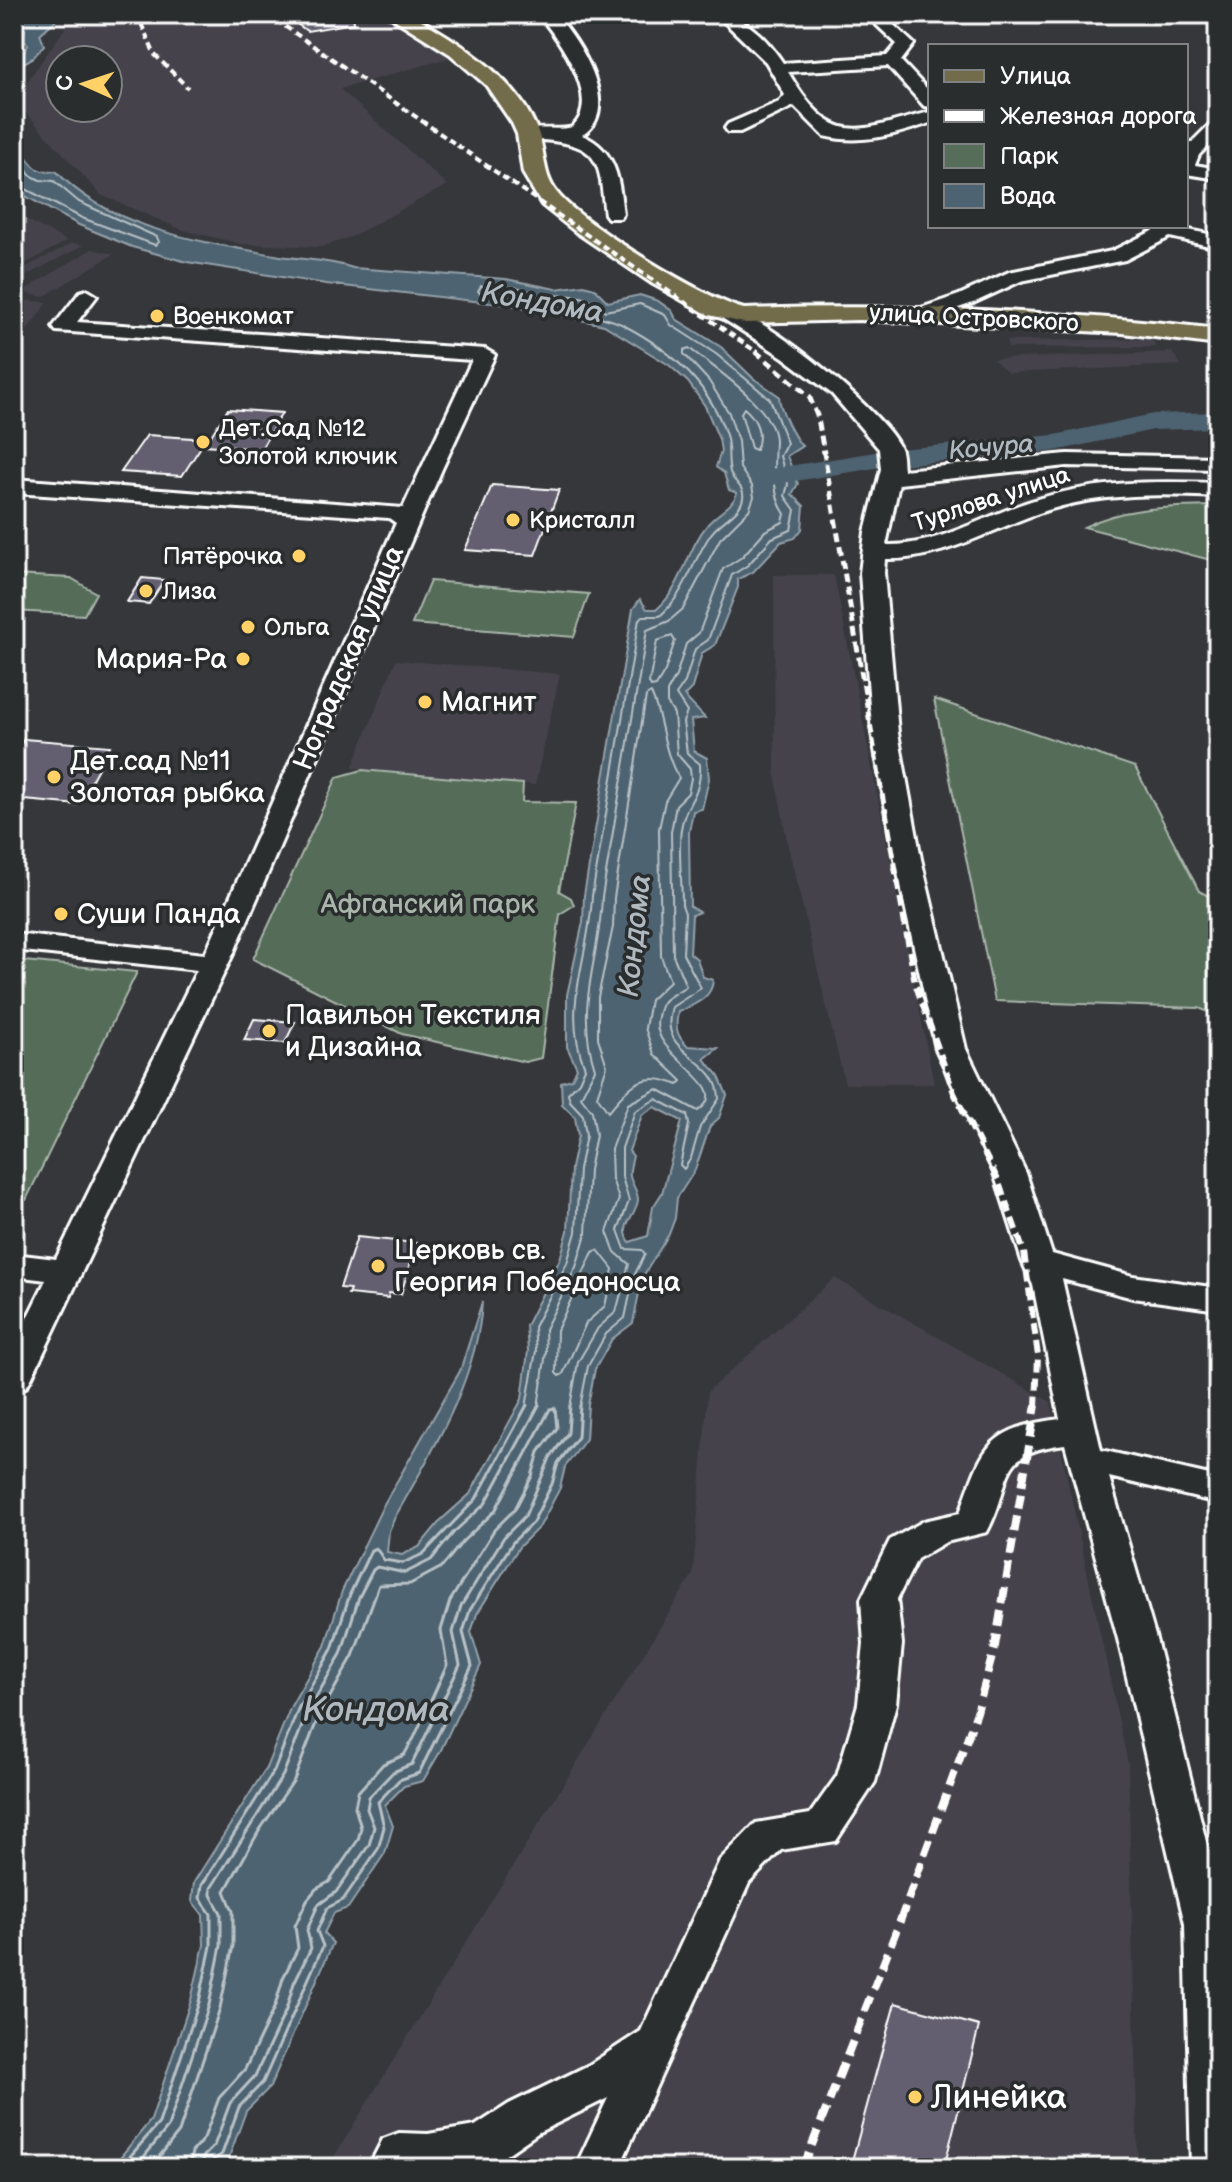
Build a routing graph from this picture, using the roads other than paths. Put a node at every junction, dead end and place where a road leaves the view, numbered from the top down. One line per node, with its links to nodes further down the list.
1 (396, 14): 12 (main road)
2 (546, 14): 13 (street)
3 (724, 14): 6 (street)
4 (873, 14): 5 (street)
5 (892, 61): 6 (street); 8 (street)
6 (777, 68): 7 (street)
7 (794, 96): 9 (street); 11 (street)
8 (928, 112)
9 (928, 113)
10 (1218, 126): 14 (street)
11 (734, 128)
12 (528, 134): 13 (street); 22 (main road)
13 (557, 134): 17 (street)
14 (1188, 162)
15 (1188, 168): 16 (street)
16 (1218, 174)
17 (614, 214)
18 (1173, 228): 19 (street); 23 (street)
19 (1218, 242)
20 (87, 296): 30 (street, Ноградская улица)
21 (810, 313): 22 (main road, улица Островского); 23 (main road, улица Островского); 25 (street)
22 (729, 314): 25 (street)
23 (919, 315): 24 (main road, улица Островского)
24 (1218, 337)
25 (768, 339): 27 (street)
26 (1218, 463): 27 (street)
27 (891, 465): 31 (street)
28 (14, 486): 30 (street)
29 (1218, 490): 31 (street, Турлова улица)
30 (408, 520): 33 (street, Ноградская улица)
31 (875, 552): 34 (street)
32 (14, 942): 33 (street)
33 (214, 963): 36 (street, Ноградская улица)
34 (1038, 1261): 37 (street); 39 (street)
35 (14, 1265): 36 (street)
36 (66, 1271): 38 (street, Ноградская улица)
37 (1218, 1299)
38 (14, 1379)
39 (1083, 1444): 40 (street); 41 (street); 44 (street)
40 (1218, 1490)
41 (656, 2044): 42 (street); 43 (street)
42 (390, 2168)
43 (597, 2168)
44 (1213, 2168)

